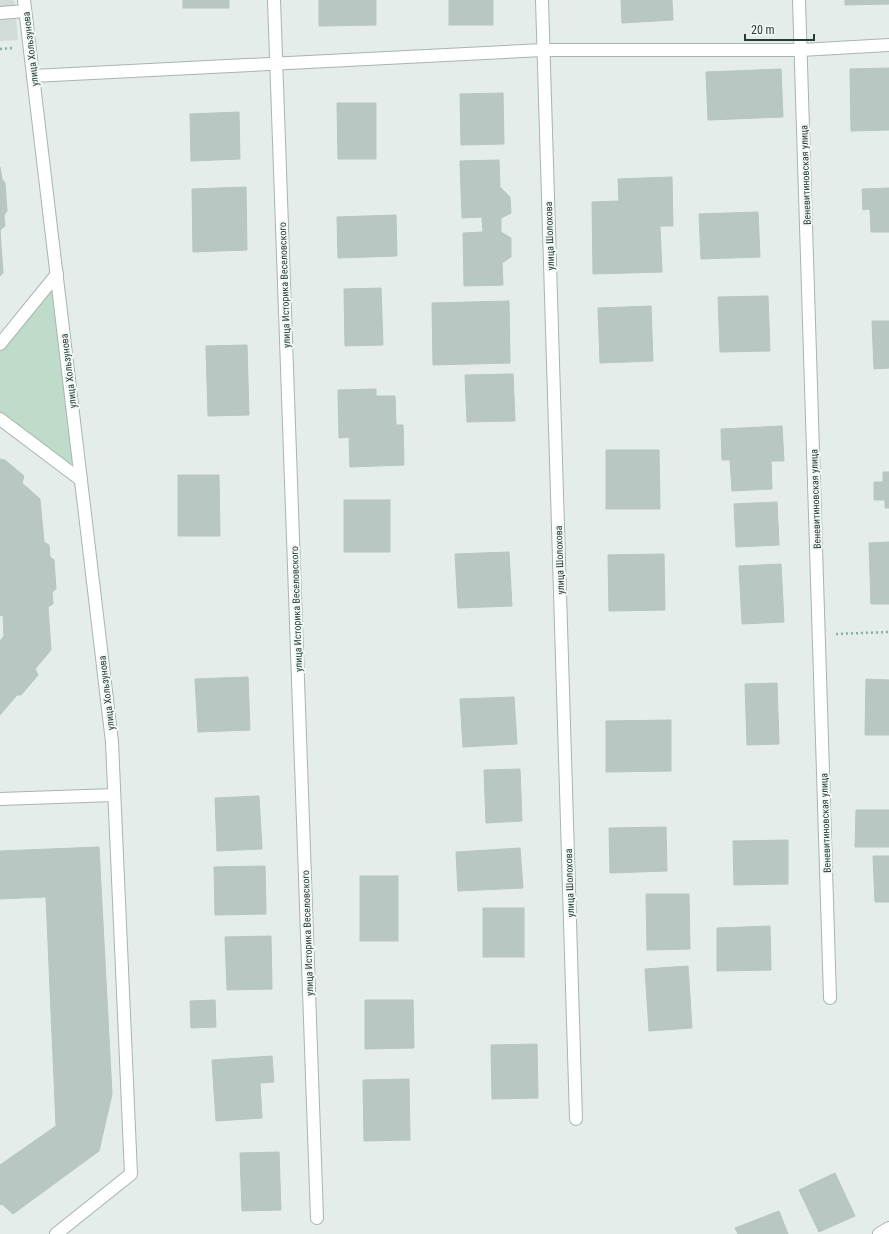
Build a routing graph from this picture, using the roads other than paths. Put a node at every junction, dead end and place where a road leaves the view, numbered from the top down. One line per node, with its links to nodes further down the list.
1 (274, 0): 9 (street, улица Историка Веселовского)
2 (542, 0): 7 (street, улица Шолохова)
3 (799, 0): 8 (street, Веневитиновская улица)
4 (25, 5): 5 (street); 10 (street, улица Хользунова)
5 (0, 13)
6 (889, 45): 8 (street)
7 (543, 50): 8 (street); 9 (street); 18 (street, улица Шолохова)
8 (801, 50): 17 (street, Веневитиновская улица)
9 (277, 62): 10 (street); 19 (street, улица Историка Веселовского)
10 (33, 76): 11 (street, улица Хользунова)
11 (56, 274): 12 (street); 14 (street, улица Хользунова)
12 (0, 344)
13 (0, 419): 14 (street)
14 (81, 480): 15 (street, улица Хользунова)
15 (114, 795): 16 (street); 21 (street, улица Хользунова)
16 (0, 799)
17 (830, 998)
18 (576, 1119)
19 (317, 1218)
20 (889, 1228): 22 (street)
21 (56, 1234)
22 (879, 1234)

